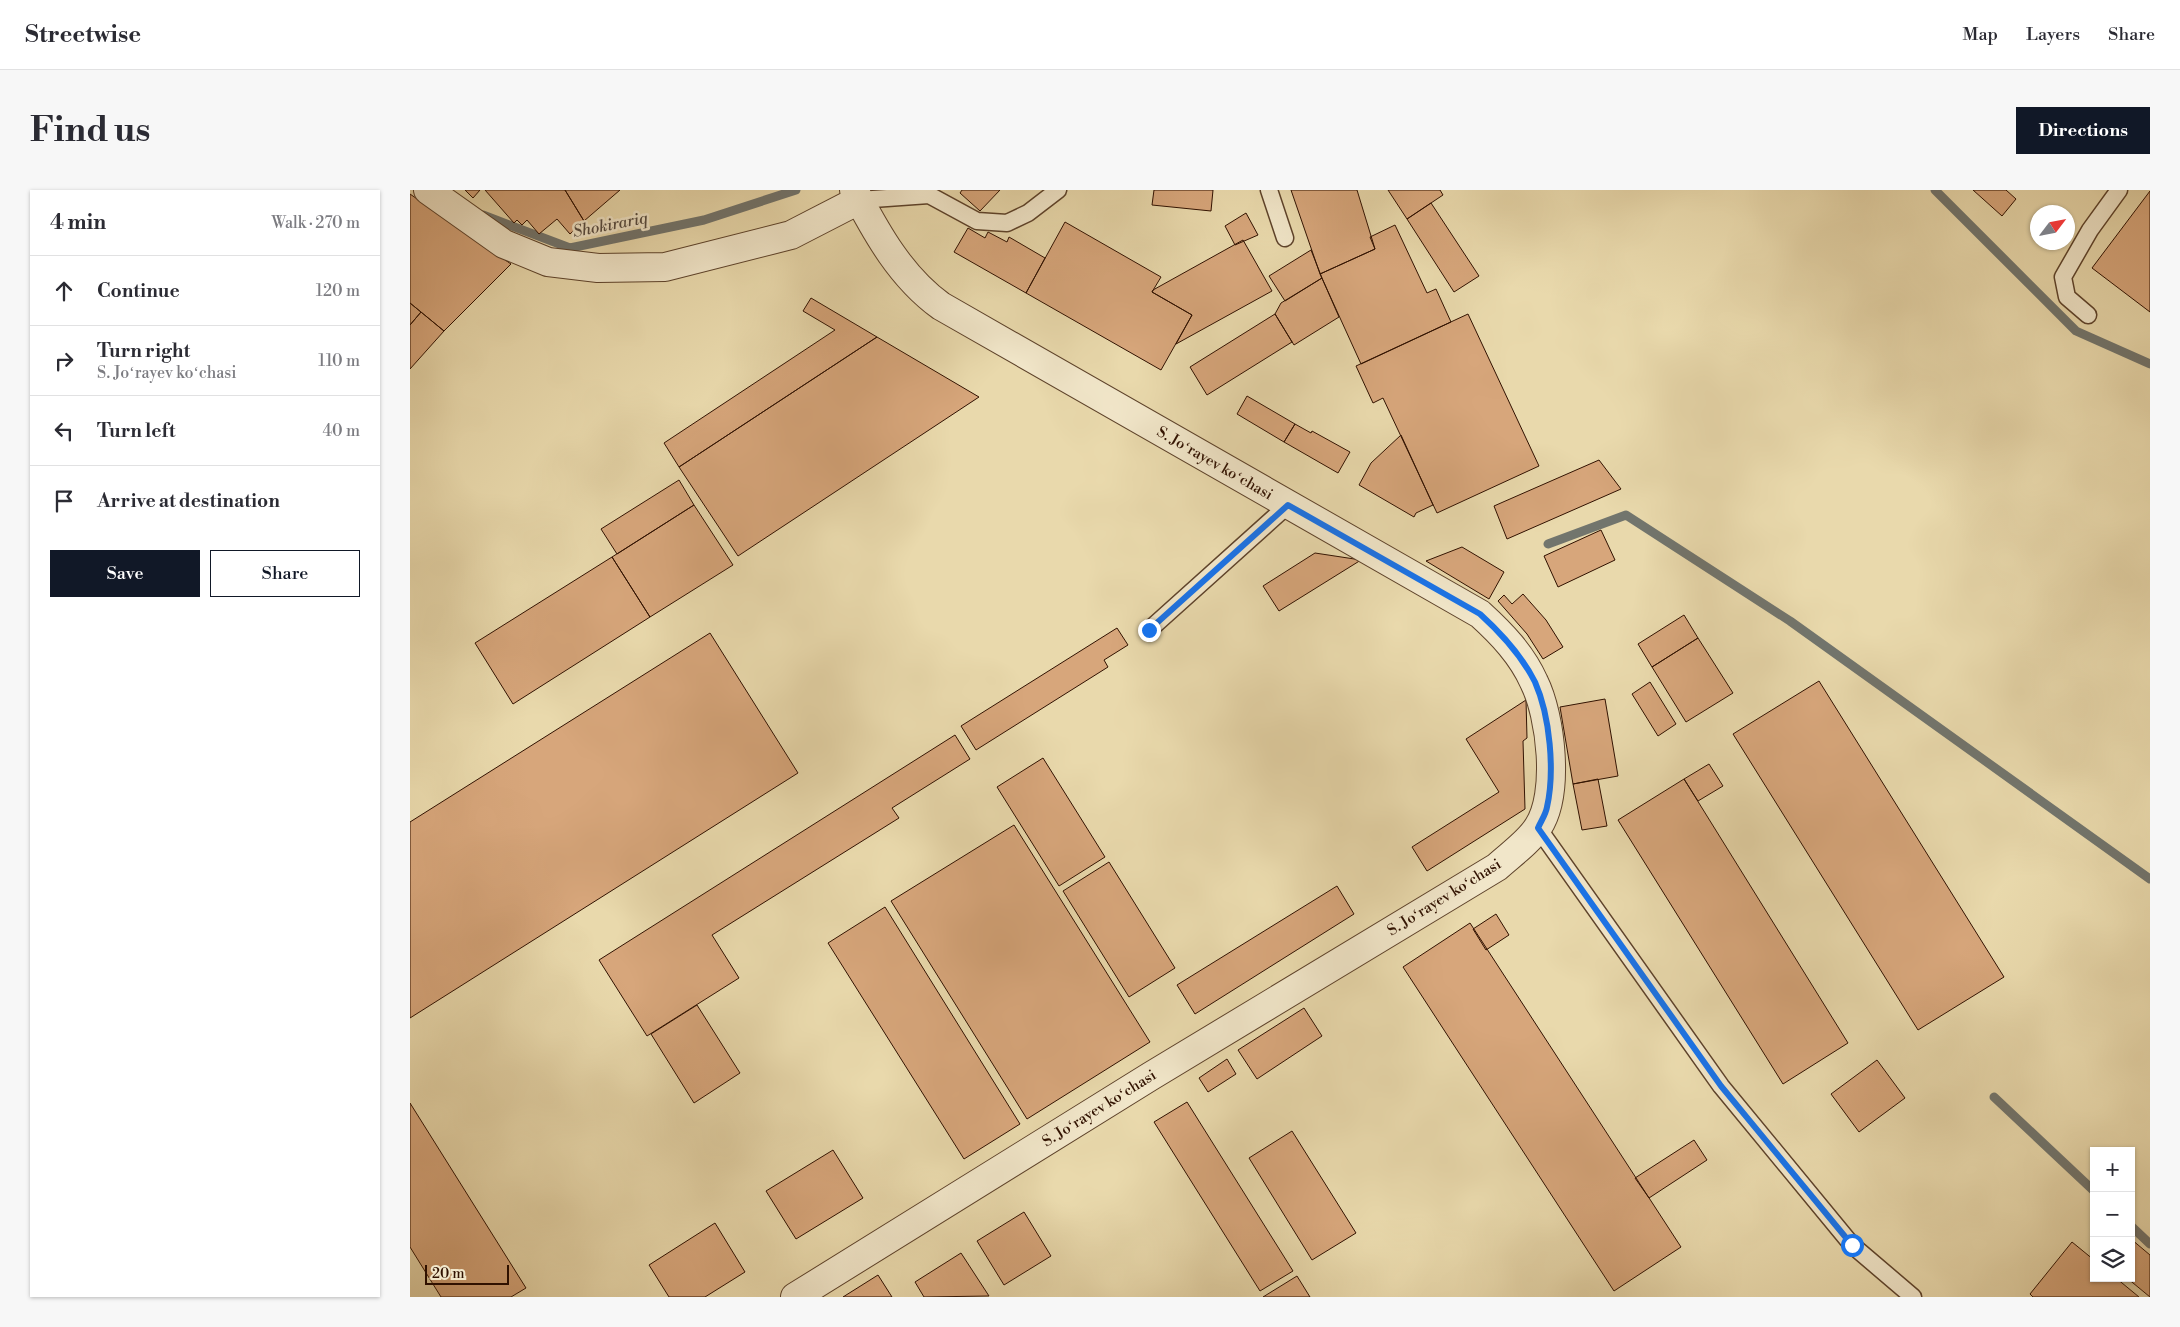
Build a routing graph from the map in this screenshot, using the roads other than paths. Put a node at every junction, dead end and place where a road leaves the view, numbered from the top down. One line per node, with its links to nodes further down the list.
1 (428, 190): 6 (street)
2 (1058, 190): 5 (lane)
3 (1268, 190): 7 (lane)
4 (2119, 190): 8 (lane)
5 (932, 193): 6 (lane)
6 (856, 195): 9 (street, S. Joʻrayev koʻchasi)
7 (1285, 238)
8 (2088, 315)
9 (1288, 505): 10 (lane); 11 (street, S. Joʻrayev koʻchasi)
10 (1149, 630)
11 (1538, 828): 12 (street, S. Joʻrayev koʻchasi); 13 (lane)
12 (795, 1297)
13 (1913, 1297)

